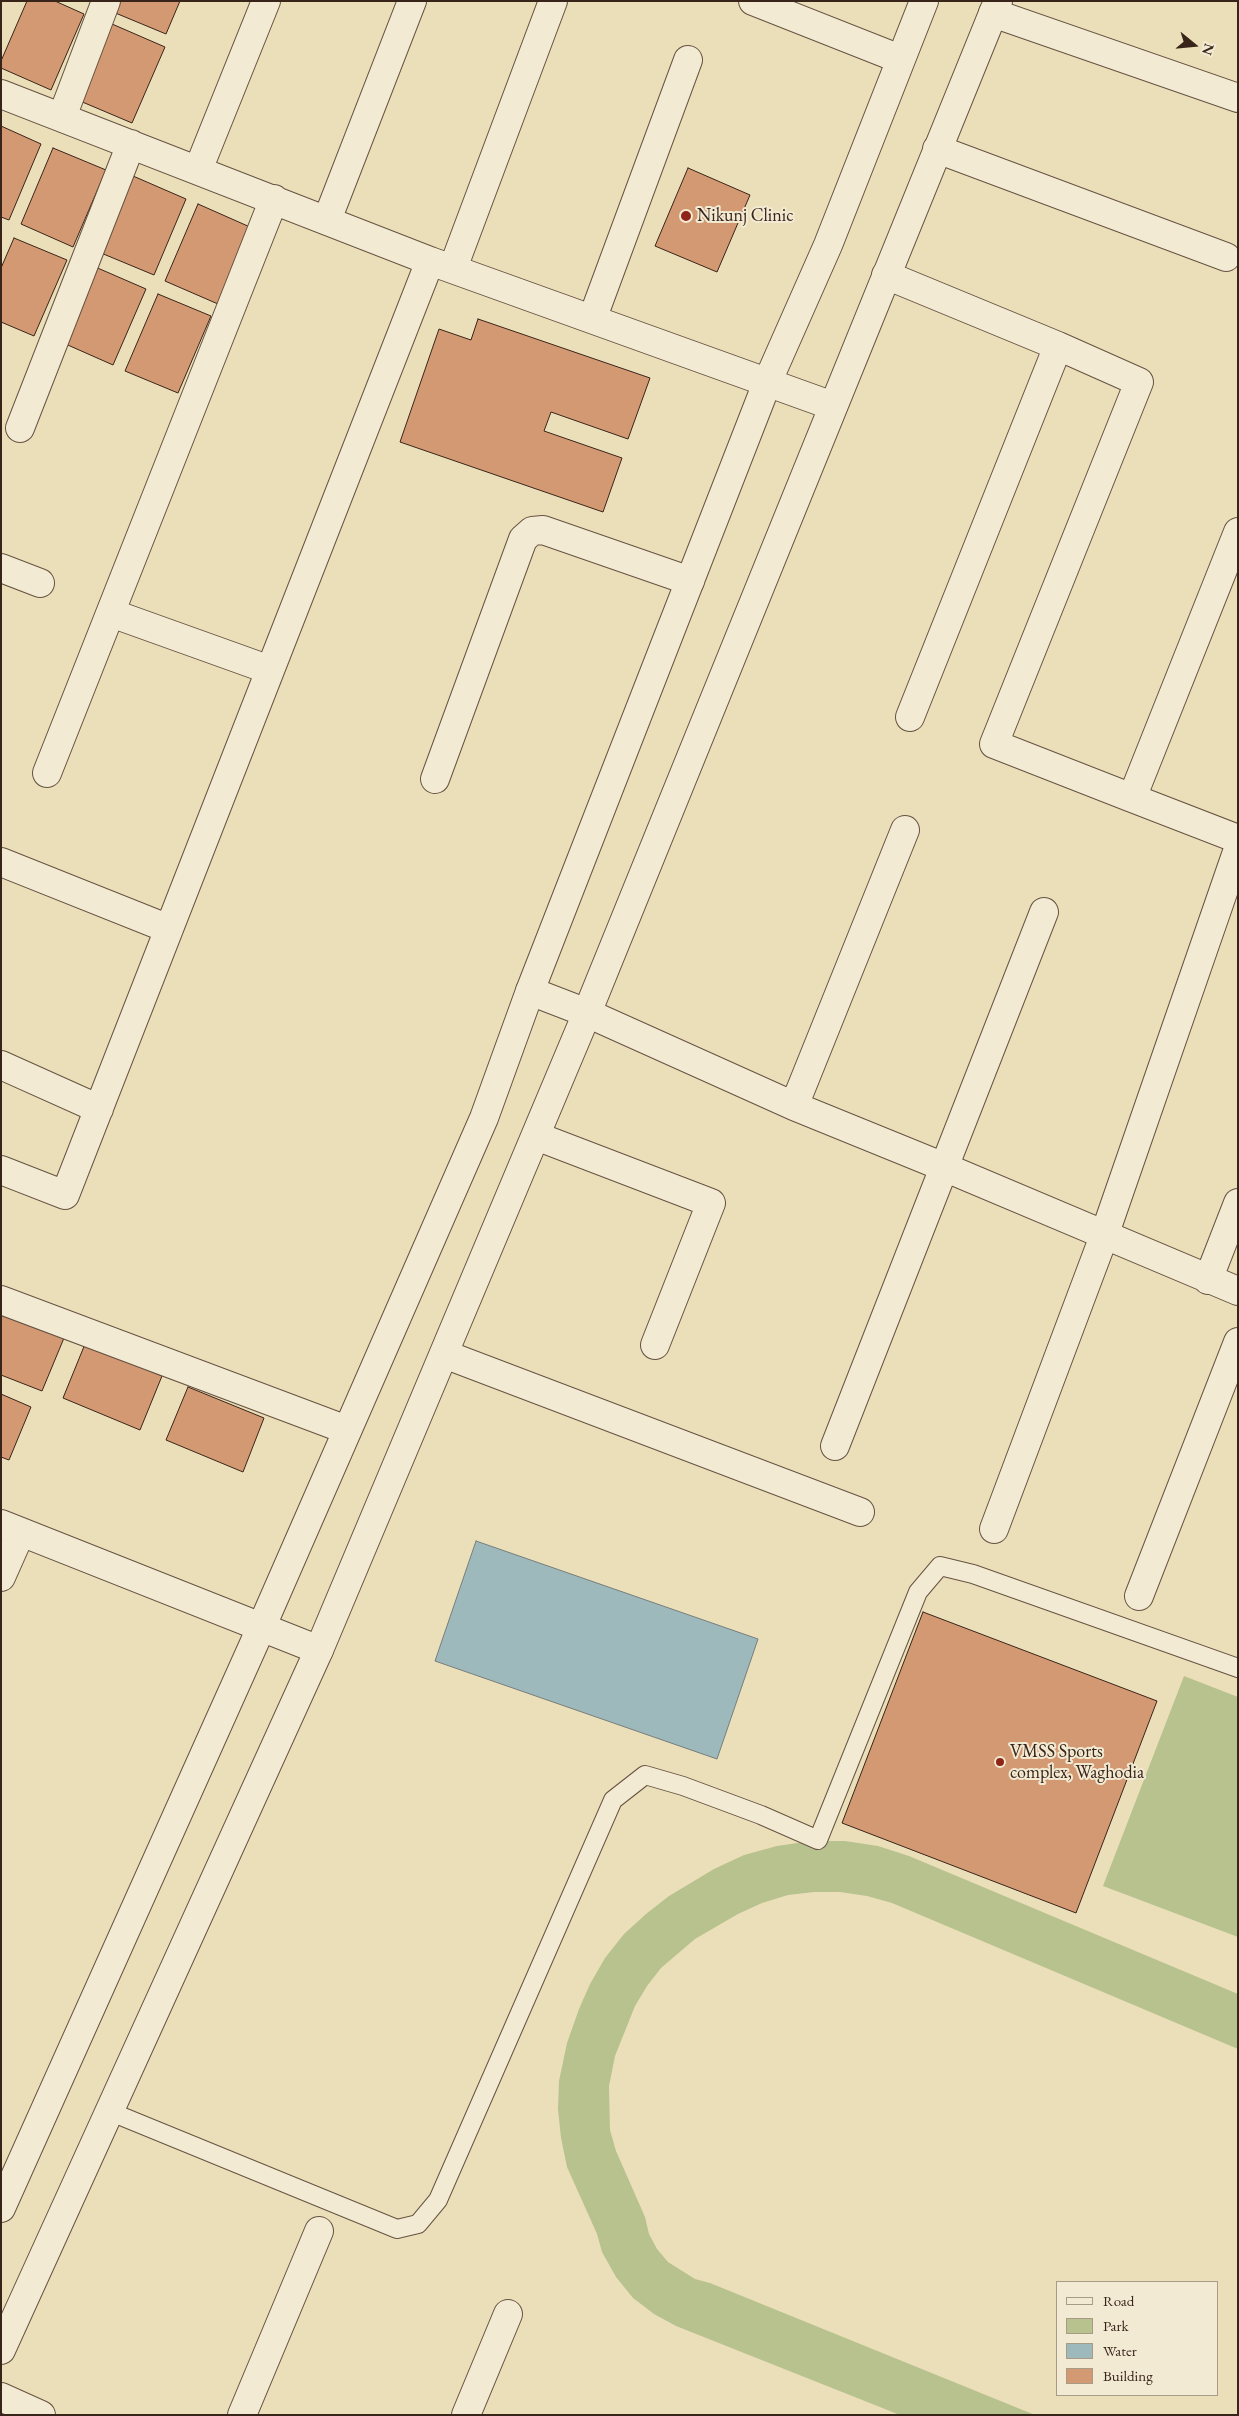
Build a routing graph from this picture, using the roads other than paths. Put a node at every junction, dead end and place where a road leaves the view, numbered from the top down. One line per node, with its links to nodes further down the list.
1 (106, 1): 12 (street)
2 (266, 1): 15 (street)
3 (412, 1): 17 (street)
4 (553, 1): 19 (street)
5 (752, 1): 8 (street)
6 (924, 1): 8 (street)
7 (996, 7): 11 (street); 14 (street)
8 (900, 58): 23 (street)
9 (688, 60): 21 (street)
10 (1, 94): 12 (street)
11 (1238, 98)
12 (62, 117): 13 (street)
13 (131, 144): 15 (street); 25 (street)
14 (937, 149): 18 (street); 20 (street)
15 (198, 170): 16 (street)
16 (274, 199): 17 (street); 30 (street)
17 (327, 220): 19 (street)
18 (1226, 257)
19 (441, 264): 21 (street); 31 (street)
20 (886, 275): 22 (street); 24 (street)
21 (593, 318): 23 (street)
22 (1058, 346): 32 (street); 35 (street)
23 (767, 383): 24 (street); 28 (street)
24 (834, 406): 43 (street)
25 (20, 428)
26 (1238, 532): 35 (street)
27 (1, 568): 29 (street)
28 (690, 581): 34 (street); 42 (street)
29 (40, 583)
30 (110, 612): 31 (street); 33 (street)
31 (270, 670): 41 (street)
32 (910, 717)
33 (47, 773)
34 (434, 779)
35 (1132, 798): 37 (street)
36 (905, 830): 45 (street)
37 (1238, 839)
38 (1238, 849): 51 (street)
39 (1, 862): 41 (street)
40 (1044, 912): 48 (street)
41 (169, 929): 46 (street)
42 (530, 991): 43 (street); 58 (street)
43 (588, 1012): 45 (street); 47 (street)
44 (1, 1064): 46 (street)
45 (794, 1106): 48 (street)
46 (99, 1109): 49 (street)
47 (536, 1136): 56 (street); 57 (street)
48 (944, 1167): 51 (street); 59 (street)
49 (1, 1170)
50 (1238, 1203): 52 (street)
51 (1104, 1236): 52 (street); 62 (street)
52 (1208, 1280): 53 (street)
53 (1238, 1291)
54 (1, 1300): 58 (street)
55 (1238, 1342): 64 (street)
56 (655, 1345)
57 (444, 1354): 60 (street); 66 (street)
58 (347, 1430): 65 (street)
59 (835, 1446)
60 (860, 1512)
61 (11, 1528): 63 (street); 65 (street)
62 (994, 1529)
63 (1, 1577)
64 (1139, 1596)
65 (262, 1628): 66 (street); 69 (street)
66 (319, 1650): 68 (street)
67 (1238, 1668): 68 (lane)
68 (110, 2112): 72 (street)
69 (1, 2208)
70 (319, 2231): 75 (street)
71 (508, 2314): 76 (street)
72 (1, 2350)
73 (1, 2397): 74 (street)
74 (42, 2415)
75 (242, 2415)
76 (466, 2415)

